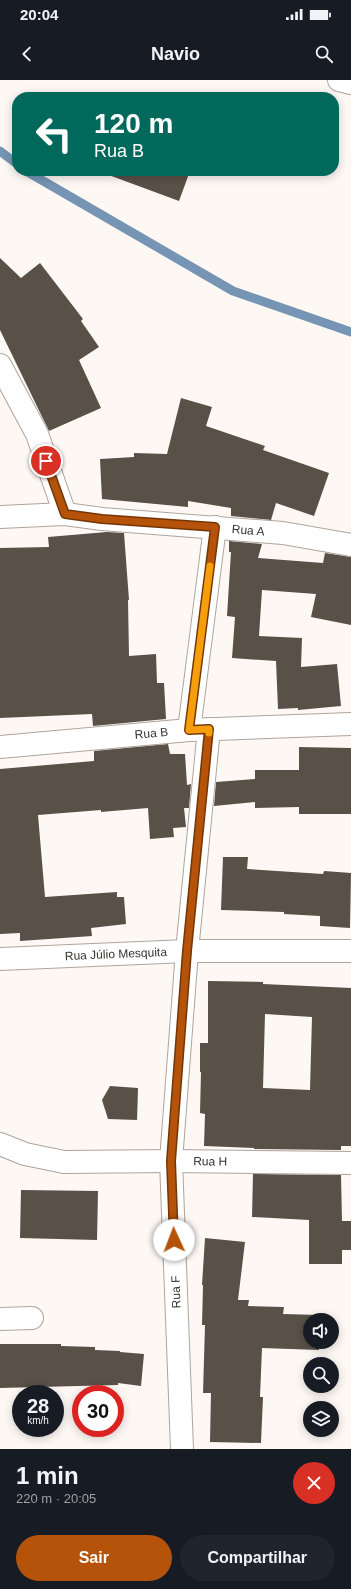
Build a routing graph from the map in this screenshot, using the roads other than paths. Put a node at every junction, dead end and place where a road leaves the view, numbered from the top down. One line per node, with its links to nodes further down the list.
1 (339, 80): 2 (street)
2 (351, 84)
3 (0, 365): 4 (street)
4 (65, 514): 5 (street, Rua A); 6 (street, Rua A)
5 (0, 518)
6 (215, 527): 7 (street, Rua A); 9 (street, Rua F)
7 (351, 545)
8 (351, 724): 9 (street, Rua B)
9 (199, 730): 10 (street, Rua B); 11 (street, Rua F)
10 (0, 747)
11 (187, 951): 12 (street, Rua Júlio Mesquita); 13 (street, Rua Júlio Mesquita); 15 (street, Rua F)
12 (351, 951)
13 (0, 958)
14 (0, 1144): 15 (street, Rua H)
15 (171, 1161): 16 (street, Rua H); 19 (street, Rua F)
16 (351, 1163)
17 (32, 1318): 18 (street)
18 (0, 1319)
19 (182, 1449)

